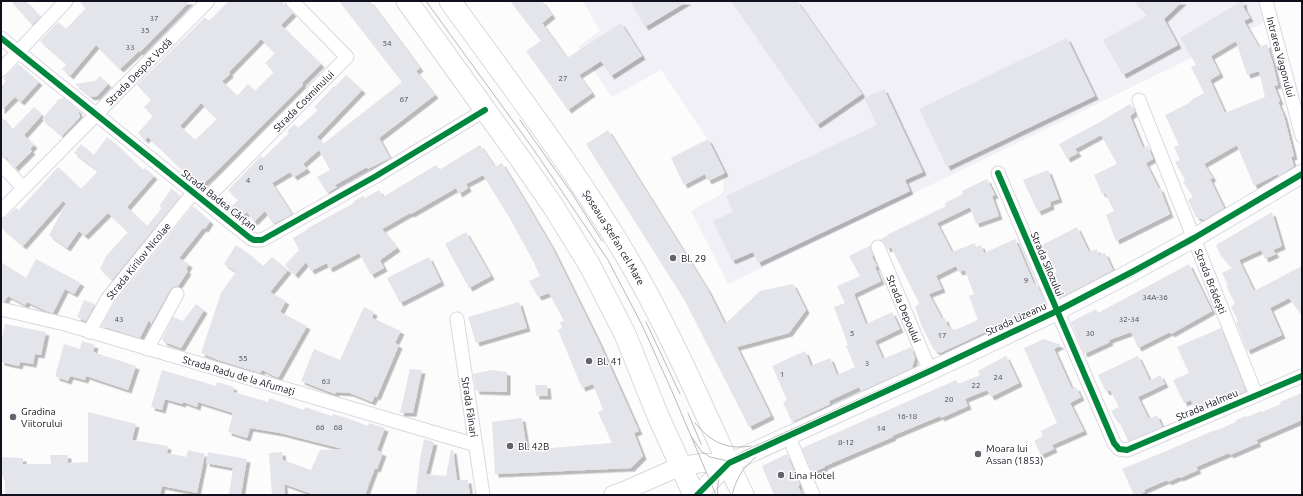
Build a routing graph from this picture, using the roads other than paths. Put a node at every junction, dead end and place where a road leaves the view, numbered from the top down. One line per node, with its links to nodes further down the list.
1 (66, 1): 8 (street)
2 (208, 1): 12 (street, Strada Despot Vodă)
3 (292, 1): 19 (street, Strada Cosminului)
4 (407, 1): 11 (main road)
5 (450, 1): 35 (main road, Șoseaua Ștefan cel Mare)
6 (1266, 1): 13 (street, Intrarea Vagonului)
7 (1, 38): 8 (street, Strada Badea Cârțan)
8 (18, 52): 9 (street); 12 (street, Strada Badea Cârțan)
9 (1, 70)
10 (1139, 100): 21 (street, Strada Brădești)
11 (485, 110): 19 (street, Strada Badea Cârțan); 36 (main road)
12 (95, 114): 17 (street, Strada Despot Vodă); 18 (street, Strada Badea Cârțan)
13 (1302, 136)
14 (1, 164): 17 (street)
15 (1301, 172): 21 (street, Strada Lizeanu)
16 (998, 173): 25 (street, Strada Silozului)
17 (23, 188): 20 (street, Strada Despot Vodă)
18 (193, 192): 19 (street, Strada Badea Cârțan); 27 (street, Strada Kirilov Nicolae)
19 (204, 201)
20 (1, 210)
21 (1194, 238): 25 (street, Strada Lizeanu); 31 (street, Strada Brădești)
22 (878, 247): 29 (street, Strada Depoului)
23 (177, 294): 28 (street)
24 (1, 309): 27 (street, Strada Radu de la Afumați)
25 (1056, 311): 29 (street, Strada Lizeanu); 34 (street, Strada Silozului)
26 (457, 319): 33 (street, Strada Făinari)
27 (89, 332): 28 (street, Strada Radu de la Afumați)
28 (146, 349): 33 (street, Strada Radu de la Afumați)
29 (930, 371): 32 (street, Strada Lizeanu)
30 (1302, 376): 31 (street, Strada Halmeu)
31 (1256, 395): 34 (street, Strada Halmeu)
32 (788, 435): 35 (street, Strada Lizeanu); 41 (street)
33 (476, 445): 37 (street, Strada Făinari)
34 (1119, 449)
35 (729, 463): 36 (street); 39 (street); 40 (main road, Șoseaua Ștefan cel Mare)
36 (681, 466): 38 (street); 39 (main road)
37 (483, 495)
38 (613, 495)
39 (696, 495)
40 (743, 495)
41 (813, 495)

